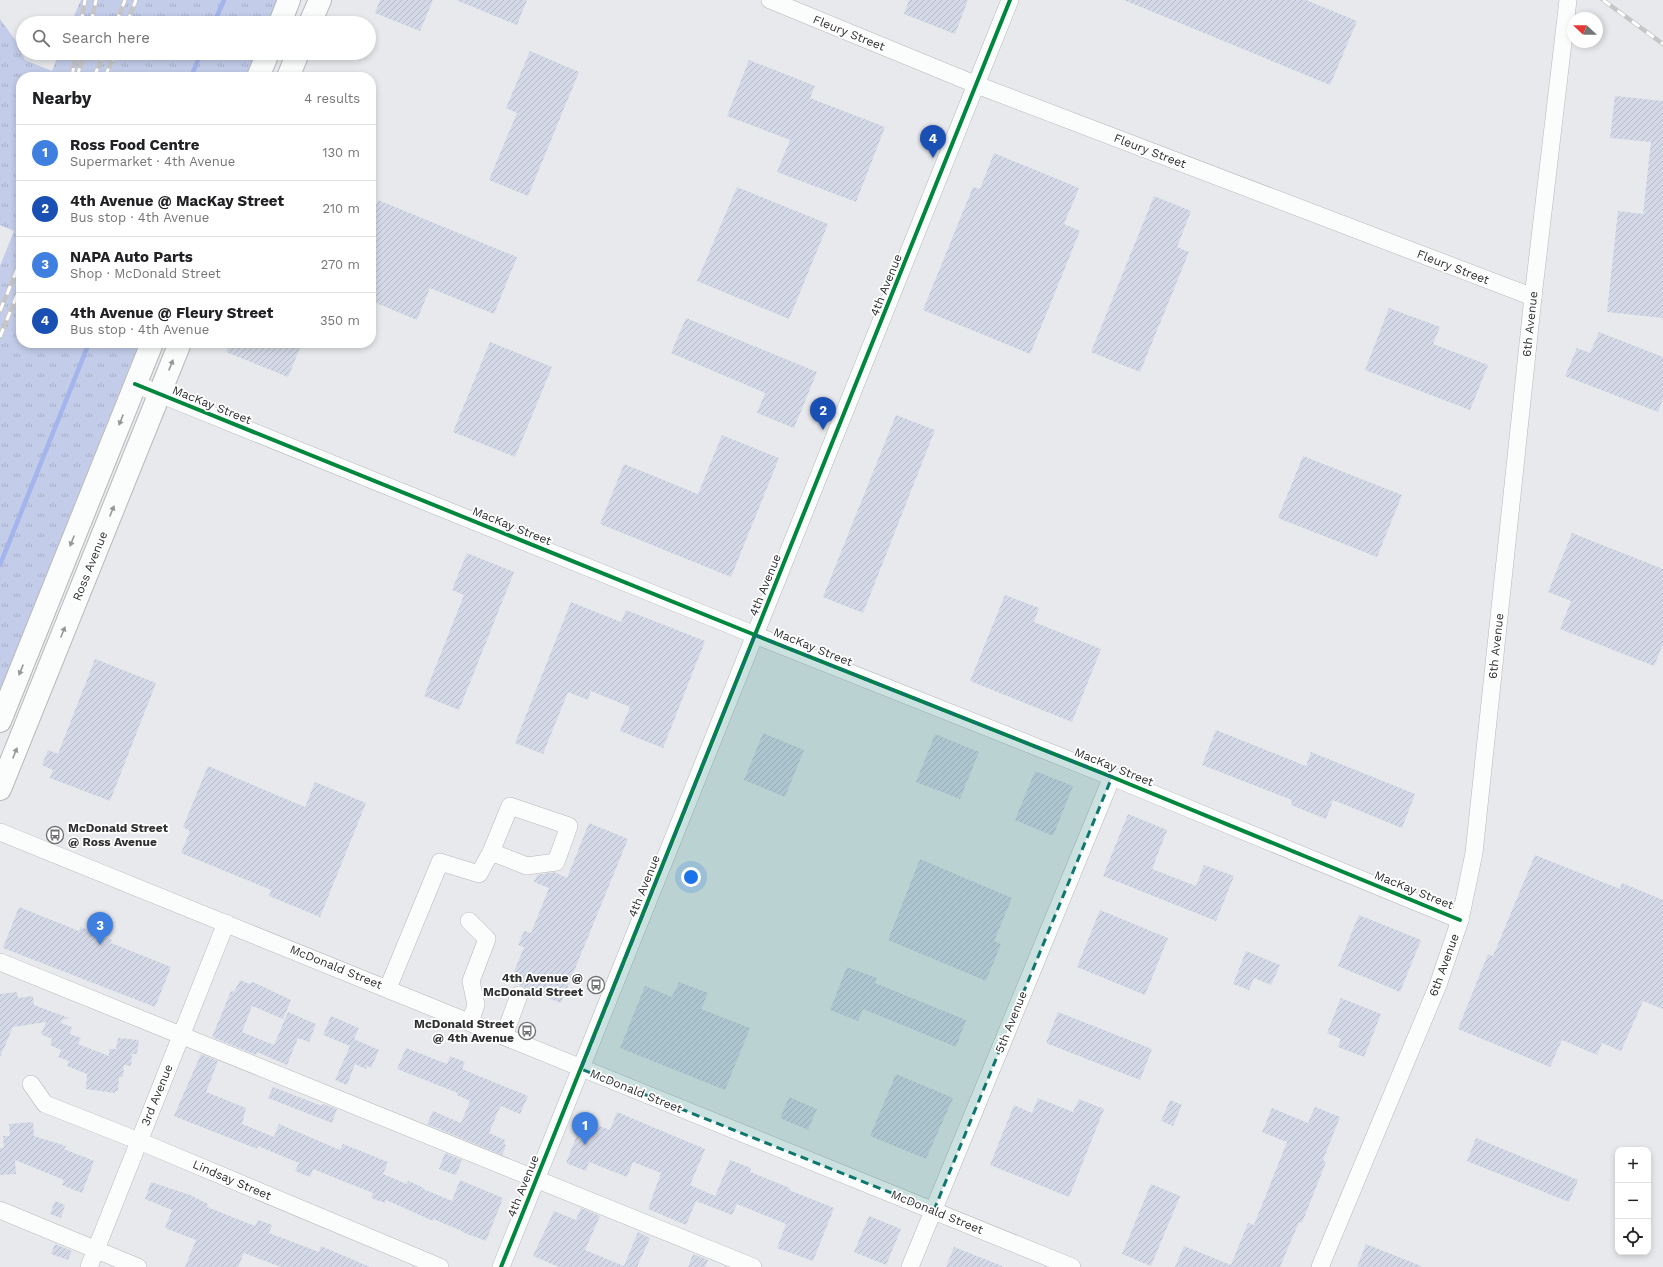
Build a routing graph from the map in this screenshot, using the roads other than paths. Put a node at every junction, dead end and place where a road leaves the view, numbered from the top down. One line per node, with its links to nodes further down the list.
1 (289, 0): 6 (main road)
2 (320, 0): 7 (main road)
3 (770, 0): 12 (street, Fleury Street)
4 (1010, 0): 12 (street, 4th Avenue)
5 (1568, 0): 13 (street, 6th Avenue)
6 (283, 16)
7 (313, 16)
8 (265, 60): 10 (main road)
9 (295, 60): 11 (main road)
10 (260, 72)
11 (290, 72)
12 (977, 85): 13 (street, Fleury Street); 18 (street, 4th Avenue)
13 (1533, 297): 24 (street, 6th Avenue)
14 (150, 348): 16 (main road)
15 (178, 348): 17 (main road, Ross Avenue, one-way to 15)
16 (135, 384): 17 (street, MacKay Street); 19 (main road, one-way to 19)
17 (159, 394): 18 (street, MacKay Street); 21 (main road, Ross Avenue, one-way to 17)
18 (755, 635): 20 (street, MacKay Street); 33 (street, 4th Avenue)
19 (0, 721)
20 (1112, 777): 24 (street, MacKay Street); 38 (street, 5th Avenue)
21 (0, 789)
22 (0, 832): 26 (street, McDonald Street)
23 (491, 852): 23 (street); 28 (street)
24 (1460, 920): 47 (street, 6th Avenue)
25 (469, 921): 30 (street)
26 (226, 923): 28 (street, McDonald Street); 31 (street, 3rd Avenue)
27 (0, 962): 31 (street)
28 (388, 988): 30 (street, McDonald Street)
29 (519, 995): 32 (street)
30 (470, 1022): 32 (street, McDonald Street)
31 (181, 1035): 35 (street, 3rd Avenue); 36 (street)
32 (504, 1036): 33 (street, McDonald Street)
33 (581, 1069): 36 (street, 4th Avenue); 38 (street, McDonald Street)
34 (31, 1084): 35 (street, Lindsay Street)
35 (139, 1141): 39 (street, 3rd Avenue); 42 (street, Lindsay Street)
36 (536, 1180): 43 (street, 4th Avenue); 44 (street)
37 (0, 1210): 39 (street)
38 (934, 1210): 45 (street, 5th Avenue); 46 (street, McDonald Street)
39 (96, 1250): 40 (street, 3rd Avenue); 41 (street)
40 (89, 1267)
41 (138, 1267)
42 (440, 1267)
43 (501, 1267)
44 (753, 1267)
45 (910, 1267)
46 (1072, 1267)
47 (1320, 1267)

